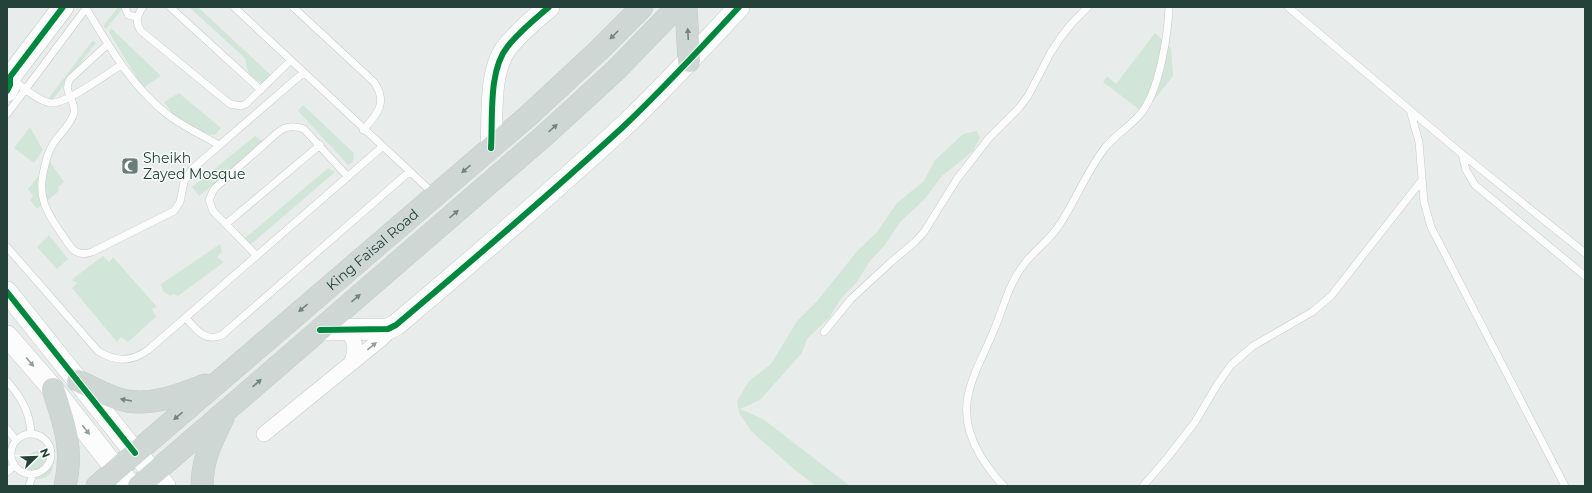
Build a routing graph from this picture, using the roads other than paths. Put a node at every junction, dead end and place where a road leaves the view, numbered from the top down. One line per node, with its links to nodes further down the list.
1 (62, 7): 22 (street)
2 (86, 7): 17 (lane); 22 (lane)
3 (125, 7): 16 (lane)
4 (143, 7): 16 (lane)
5 (170, 7): 23 (lane)
6 (234, 7): 18 (lane)
7 (293, 7): 27 (lane)
8 (549, 7): 31 (street)
9 (642, 7): 31 (main road, King Faisal Road, one-way to 31)
10 (677, 7): 46 (main road, King Faisal Road, one-way to 10)
11 (686, 7): 19 (main road, one-way to 11)
12 (739, 7): 19 (street)
13 (1088, 7): 47 (lane)
14 (1169, 7): 70 (lane)
15 (1288, 7): 25 (lane)
16 (137, 17): 23 (lane)
17 (108, 44): 20 (lane); 24 (lane)
18 (290, 61): 21 (lane); 23 (lane)
19 (689, 61): 45 (street)
20 (122, 65): 24 (lane); 28 (lane)
21 (303, 73): 27 (lane); 28 (lane)
22 (12, 84): 24 (lane); 26 (lane)
23 (261, 90)
24 (70, 97): 28 (lane)
25 (1410, 110): 32 (lane); 35 (lane)
26 (7, 114)
27 (363, 130): 30 (lane)
28 (219, 145)
29 (320, 145): 34 (lane); 37 (lane); 37 (lane)
30 (382, 147): 33 (lane); 34 (lane)
31 (491, 148): 36 (main road, King Faisal Road, one-way to 36)
32 (1462, 154): 39 (lane); 41 (lane)
33 (409, 172): 36 (lane); 43 (lane)
34 (348, 177): 40 (lane)
35 (1422, 180): 71 (lane); 72 (lane)
36 (435, 196): 52 (main road, King Faisal Road, one-way to 52)
37 (226, 224): 40 (lane)
38 (7, 247): 43 (lane)
39 (1585, 253)
40 (257, 256): 43 (lane)
41 (1585, 276)
42 (7, 292): 51 (street)
43 (186, 318)
44 (344, 328): 45 (street); 46 (street); 49 (street)
45 (392, 328): 49 (street, one-way to 45)
46 (320, 330): 54 (main road, King Faisal Road, one-way to 46)
47 (824, 332)
48 (7, 336): 53 (street, one-way to 53)
49 (351, 363): 57 (street)
50 (7, 381): 56 (lane)
51 (78, 381): 52 (main road, one-way to 51); 59 (street)
52 (218, 381): 59 (main road, King Faisal Road, one-way to 59)
53 (53, 389): 61 (street, one-way to 61); 66 (main road)
54 (228, 409): 64 (main road, King Faisal Road); 69 (main road)
55 (7, 429): 58 (lane)
56 (31, 434): 58 (lane); 63 (lane)
57 (264, 434)
58 (16, 440): 60 (lane)
59 (135, 453): 61 (main road, King Faisal Road); 64 (street)
60 (14, 466): 62 (lane); 63 (lane)
61 (116, 469): 67 (main road, King Faisal Road); 68 (street)
62 (7, 472)
63 (33, 474): 65 (lane)
64 (152, 482)
65 (29, 486)
66 (65, 486)
67 (97, 486)
68 (132, 486)
69 (202, 486)
70 (1004, 486)
71 (1143, 486)
72 (1565, 486)

